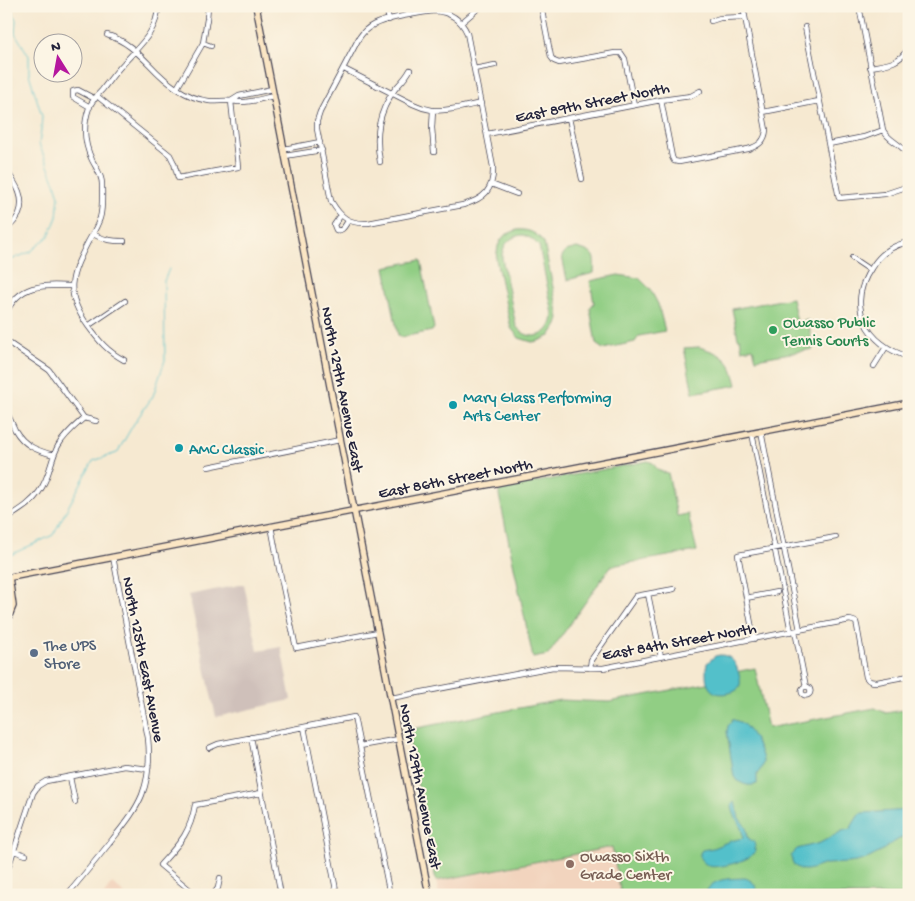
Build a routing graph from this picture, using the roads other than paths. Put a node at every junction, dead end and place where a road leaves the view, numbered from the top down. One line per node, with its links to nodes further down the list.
1 (158, 6): 19 (street)
2 (208, 6): 16 (street)
3 (256, 6): 26 (main road, North 129th Avenue East)
4 (386, 6): 11 (street)
5 (480, 6): 13 (street)
6 (554, 6): 9 (street)
7 (743, 6): 10 (street)
8 (859, 6): 21 (street)
9 (542, 7): 35 (street)
10 (745, 17): 12 (street); 38 (street)
11 (388, 20): 13 (street); 22 (street)
12 (711, 21)
13 (461, 23): 23 (street)
14 (805, 27): 33 (street)
15 (107, 35): 19 (street)
16 (203, 43): 17 (street); 25 (street)
17 (211, 46)
18 (909, 48): 21 (street)
19 (135, 50): 25 (street); 30 (street)
20 (495, 65): 23 (street)
21 (870, 68): 40 (street)
22 (344, 69): 28 (street); 42 (street)
23 (474, 69): 34 (street)
24 (410, 70): 28 (street)
25 (177, 88): 32 (street)
26 (272, 89): 29 (main road, North 129th Avenue East); 32 (street)
27 (700, 91): 31 (street, East 89th Street North)
28 (392, 94): 37 (street); 49 (street)
29 (273, 96): 32 (street); 44 (main road, North 129th Avenue East)
30 (96, 97): 32 (street); 36 (street); 36 (street)
31 (661, 100): 35 (street, East 89th Street North); 38 (street)
32 (231, 101)
33 (819, 101): 38 (street); 43 (street)
34 (481, 103): 37 (street); 41 (street)
35 (634, 105): 39 (street, East 89th Street North)
36 (90, 107): 56 (street)
37 (433, 110): 46 (street)
38 (763, 112)
39 (569, 118): 41 (street, East 89th Street North); 51 (street)
40 (883, 130): 43 (street); 48 (street)
41 (487, 134): 52 (street)
42 (320, 142): 44 (street); 45 (street)
43 (829, 144): 53 (street)
44 (284, 150): 47 (main road, North 129th Avenue East)
45 (322, 150): 47 (street); 52 (street)
46 (434, 152)
47 (285, 156): 76 (main road, North 129th Avenue East)
48 (909, 158)
49 (380, 162)
50 (6, 170): 55 (street)
51 (582, 179)
52 (491, 184): 54 (street)
53 (909, 186)
54 (517, 194)
55 (6, 228)
56 (93, 234): 57 (street); 61 (street)
57 (124, 241)
58 (909, 242): 60 (street)
59 (852, 258): 60 (street)
60 (870, 270): 66 (street)
61 (72, 286): 63 (street); 64 (street)
62 (125, 301): 64 (street)
63 (6, 313)
64 (88, 326): 68 (street)
65 (6, 341): 72 (street)
66 (886, 347): 67 (street); 69 (street)
67 (909, 357)
68 (124, 360)
69 (874, 366)
70 (909, 403): 74 (main road, East 86th Street North)
71 (6, 412): 77 (street)
72 (84, 418): 73 (street); 77 (street)
73 (96, 421)
74 (761, 431): 75 (main road, East 86th Street North); 83 (street)
75 (752, 433): 79 (main road, East 86th Street North); 84 (street)
76 (340, 440): 78 (street); 79 (main road, North 129th Avenue East)
77 (54, 455): 80 (street)
78 (208, 467)
79 (354, 510): 81 (main road, East 86th Street North); 93 (main road, North 129th Avenue East)
80 (6, 519)
81 (271, 526): 85 (main road, East 86th Street North); 93 (street)
82 (836, 537): 83 (street)
83 (784, 547): 84 (street); 92 (street)
84 (775, 549): 90 (street); 92 (street)
85 (113, 557): 86 (main road, East 86th Street North); 105 (street, North 125th East Avenue)
86 (7, 578): 91 (main road)
87 (674, 589): 89 (street)
88 (777, 592): 90 (street)
89 (648, 594): 95 (street); 96 (street)
90 (746, 598): 94 (street)
91 (6, 623)
92 (795, 631): 94 (street, East 84th Street North); 97 (street, East 84th Street North); 98 (street)
93 (378, 632): 99 (main road, North 129th Avenue East)
94 (754, 639): 95 (street, East 84th Street North)
95 (660, 657): 96 (street, East 84th Street North)
96 (590, 668): 99 (street, East 84th Street North)
97 (909, 676)
98 (806, 687)
99 (391, 698): 102 (main road, North 129th Avenue East)
100 (304, 727): 101 (street); 103 (street); 117 (street)
101 (251, 738): 104 (street); 107 (street)
102 (399, 739): 103 (street); 119 (main road, North 129th Avenue East)
103 (360, 746): 118 (street)
104 (208, 748)
105 (148, 769): 106 (street); 113 (street, North 125th East Avenue)
106 (70, 776): 108 (street); 109 (street)
107 (261, 792): 114 (street); 116 (street)
108 (75, 802)
109 (14, 851): 110 (street); 111 (street)
110 (26, 855)
111 (6, 874)
112 (220, 878): 115 (street)
113 (68, 895)
114 (196, 895)
115 (213, 895)
116 (281, 895)
117 (337, 895)
118 (390, 895)
119 (430, 895)

